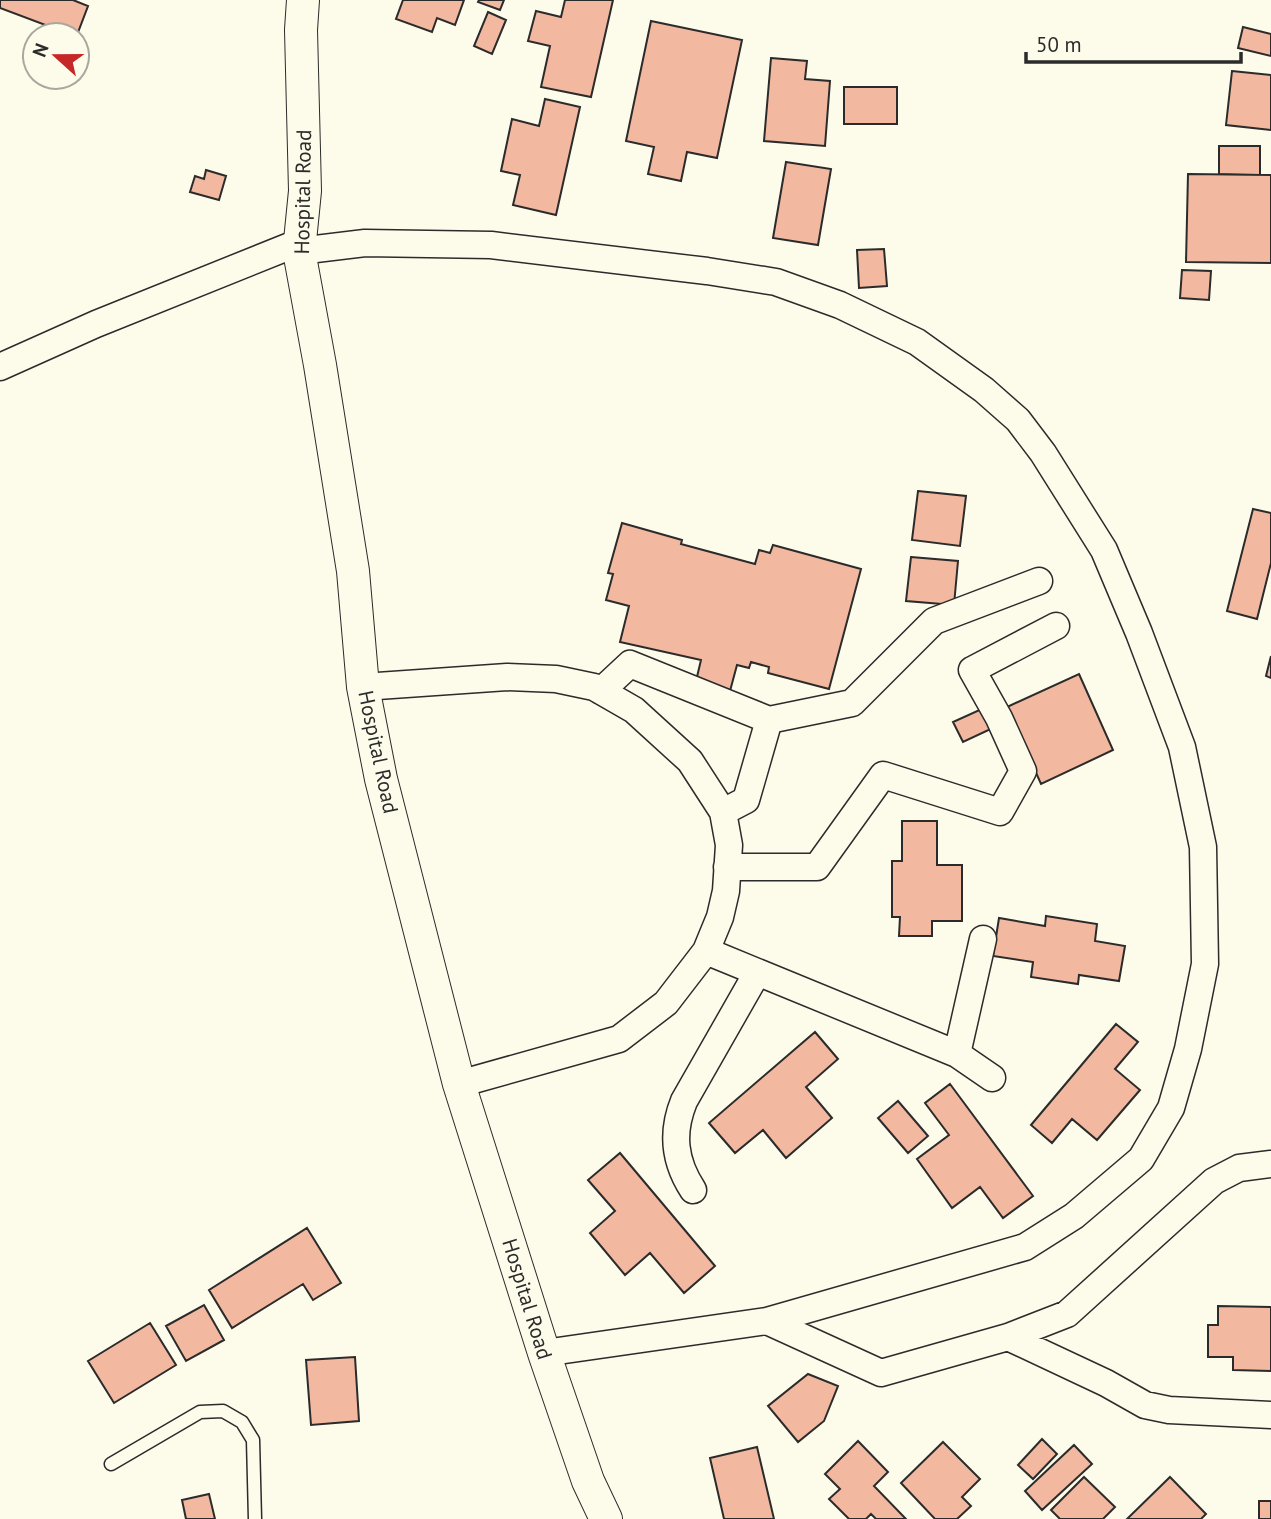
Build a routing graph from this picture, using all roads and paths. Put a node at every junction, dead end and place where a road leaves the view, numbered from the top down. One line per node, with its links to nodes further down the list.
1 (303, 0): 2 (street, Hospital Road)
2 (300, 247): 3 (street); 6 (street, Hospital Road); 19 (street)
3 (0, 368)
4 (1039, 581): 8 (street)
5 (1056, 626): 10 (street)
6 (363, 687): 7 (street); 16 (street, Hospital Road)
7 (601, 691): 8 (street); 9 (street)
8 (769, 720): 9 (street)
9 (723, 812): 10 (street)
10 (727, 867): 12 (street)
11 (983, 939): 14 (street)
12 (706, 951): 13 (street); 16 (street)
13 (757, 973): 14 (street); 18 (street)
14 (957, 1055): 15 (street)
15 (992, 1077)
16 (459, 1084): 21 (street, Hospital Road)
17 (1271, 1164): 20 (street)
18 (693, 1190)
19 (767, 1321): 20 (street); 21 (street)
20 (1008, 1337): 22 (street)
21 (544, 1353): 24 (street, Hospital Road)
22 (1271, 1415)
23 (111, 1464): 25 (lane)
24 (589, 1480): 26 (street); 27 (street)
25 (255, 1519)
26 (590, 1519)
27 (606, 1519)

